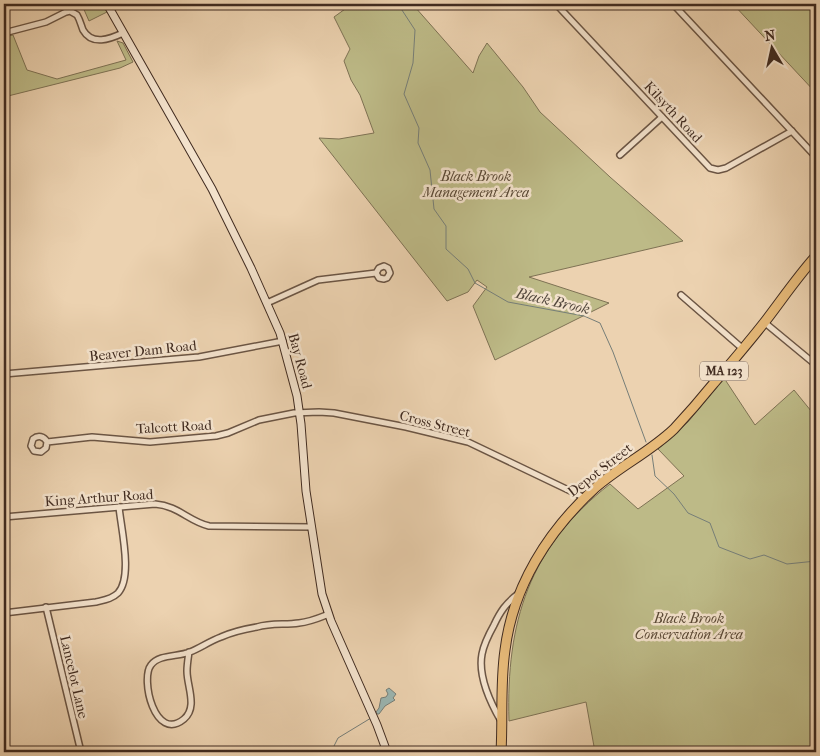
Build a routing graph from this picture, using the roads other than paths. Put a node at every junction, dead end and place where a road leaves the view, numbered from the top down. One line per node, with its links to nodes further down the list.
1 (107, 4): 5 (main road, Bay Road)
2 (556, 4): 6 (street, Kilsyth Road)
3 (673, 4): 7 (street)
4 (4, 32): 5 (street)
5 (123, 33): 13 (main road, Bay Road)
6 (662, 117): 7 (street, Kilsyth Road); 8 (street)
7 (792, 131): 9 (street)
8 (620, 155)
9 (816, 157)
10 (816, 256): 14 (highway, Depot Street / MA 123)
11 (376, 273): 13 (street)
12 (680, 295): 16 (street)
13 (267, 303): 15 (main road, Bay Road)
14 (764, 322): 16 (highway, Depot Street / MA 123); 17 (street)
15 (283, 341): 18 (street, Beaver Dam Road); 19 (main road, Bay Road)
16 (743, 349): 21 (highway, Depot Street / MA 123)
17 (816, 365)
18 (4, 374)
19 (300, 413): 20 (street, Talcott Road); 21 (street, Cross Street); 24 (main road, Bay Road)
20 (47, 442)
21 (585, 498): 25 (highway, Depot Street / MA 123)
22 (119, 506): 23 (street, King Arthur Road); 24 (street, King Arthur Road); 26 (street)
23 (4, 517)
24 (311, 527): 28 (main road, Bay Road)
25 (520, 592): 30 (highway, Depot Street / MA 123); 30 (street)
26 (46, 607): 27 (street); 31 (street, Lancelot Lane)
27 (4, 613)
28 (328, 614): 29 (street); 32 (main road, Bay Road)
29 (189, 652): 29 (street)
30 (502, 723): 33 (highway, Depot Street / MA 123)
31 (81, 752)
32 (387, 752)
33 (501, 752)

